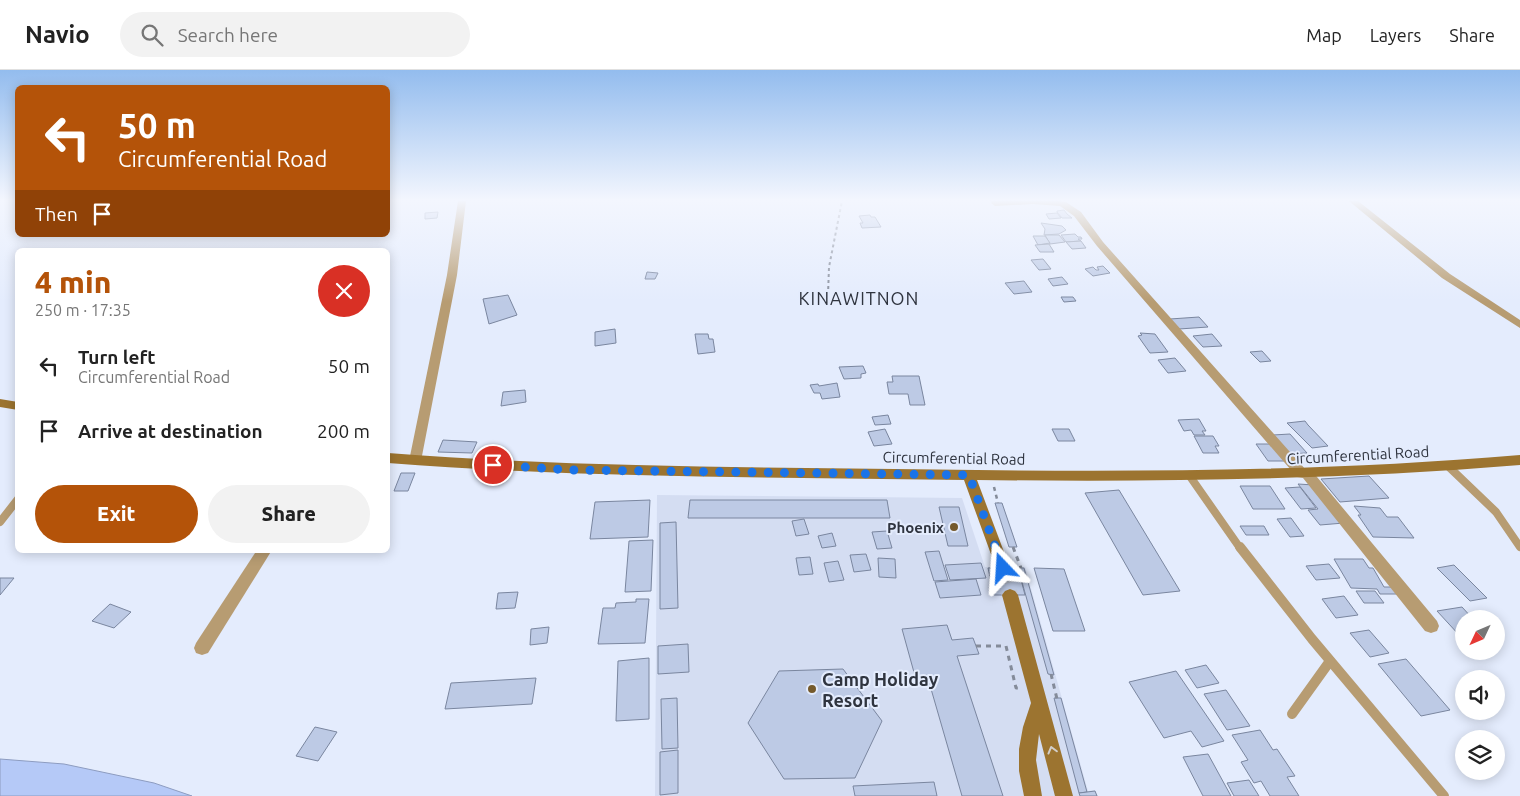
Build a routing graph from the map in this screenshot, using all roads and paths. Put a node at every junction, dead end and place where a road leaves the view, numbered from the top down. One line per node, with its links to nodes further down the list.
1 (457, 235): 11 (street)
2 (835, 235): 5 (path)
3 (1093, 235): 13 (street)
4 (1395, 235): 6 (street)
5 (828, 295)
6 (1520, 325)
7 (0, 403): 8 (main road)
8 (15, 406)
9 (390, 458): 11 (main road, Circumferential Road)
10 (1520, 460): 12 (main road, Circumferential Road)
11 (415, 461): 14 (main road, Circumferential Road)
12 (1450, 467): 13 (main road, Circumferential Road); 19 (lane)
13 (1304, 474): 15 (main road, Circumferential Road); 24 (street)
14 (969, 475): 15 (main road, Circumferential Road); 21 (main road)
15 (1190, 475): 27 (lane)
16 (15, 504): 17 (lane)
17 (0, 522)
18 (1013, 547): 22 (path)
19 (1520, 547)
20 (263, 553): 26 (street)
21 (1003, 568)
22 (1021, 568)
23 (1010, 595): 29 (main road)
24 (1431, 626)
25 (976, 646): 29 (path)
26 (202, 648)
27 (1330, 661): 31 (lane); 34 (lane)
28 (1051, 674): 30 (path)
29 (1037, 695): 32 (main road); 33 (main road, one-way to 29)
30 (1057, 698)
31 (1292, 714)
32 (1033, 796)
33 (1064, 796)
34 (1444, 796)

